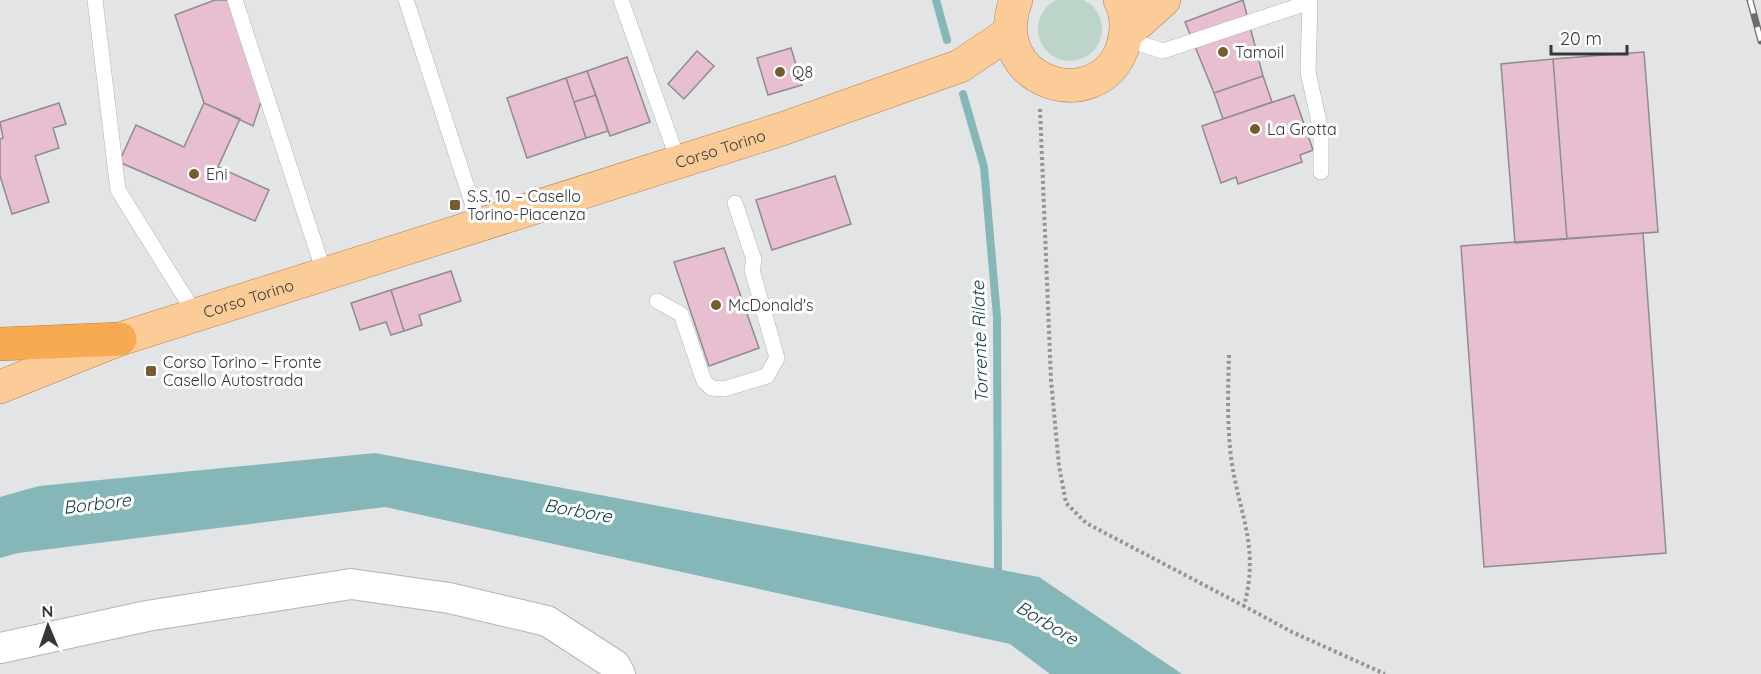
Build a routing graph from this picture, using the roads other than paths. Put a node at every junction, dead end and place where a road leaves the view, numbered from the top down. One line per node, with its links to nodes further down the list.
1 (95, 0): 19 (lane)
2 (235, 0): 17 (lane)
3 (406, 0): 16 (lane)
4 (621, 0): 13 (lane)
5 (1016, 0): 9 (main road)
6 (1120, 0): 10 (main road)
7 (1164, 0): 10 (main road, Corso Torino)
8 (1310, 1): 10 (lane); 14 (lane)
9 (1009, 33): 11 (main road, Corso Torino); 12 (main road)
10 (1126, 36): 12 (main road, Corso Torino)
11 (960, 66): 12 (main road, Corso Torino); 13 (main road, Corso Torino)
12 (1033, 74)
13 (679, 163): 16 (main road, Corso Torino)
14 (1320, 172)
15 (735, 203): 18 (lane)
16 (480, 227): 17 (main road, Corso Torino)
17 (325, 275): 19 (main road, Corso Torino)
18 (657, 301)
19 (196, 315): 20 (main road, Corso Torino)
20 (120, 339): 21 (highway); 22 (main road, Corso Torino); 23 (main road, Corso Torino)
21 (0, 344)
22 (0, 359)
23 (0, 387)
24 (0, 648): 25 (street)
25 (620, 674)

